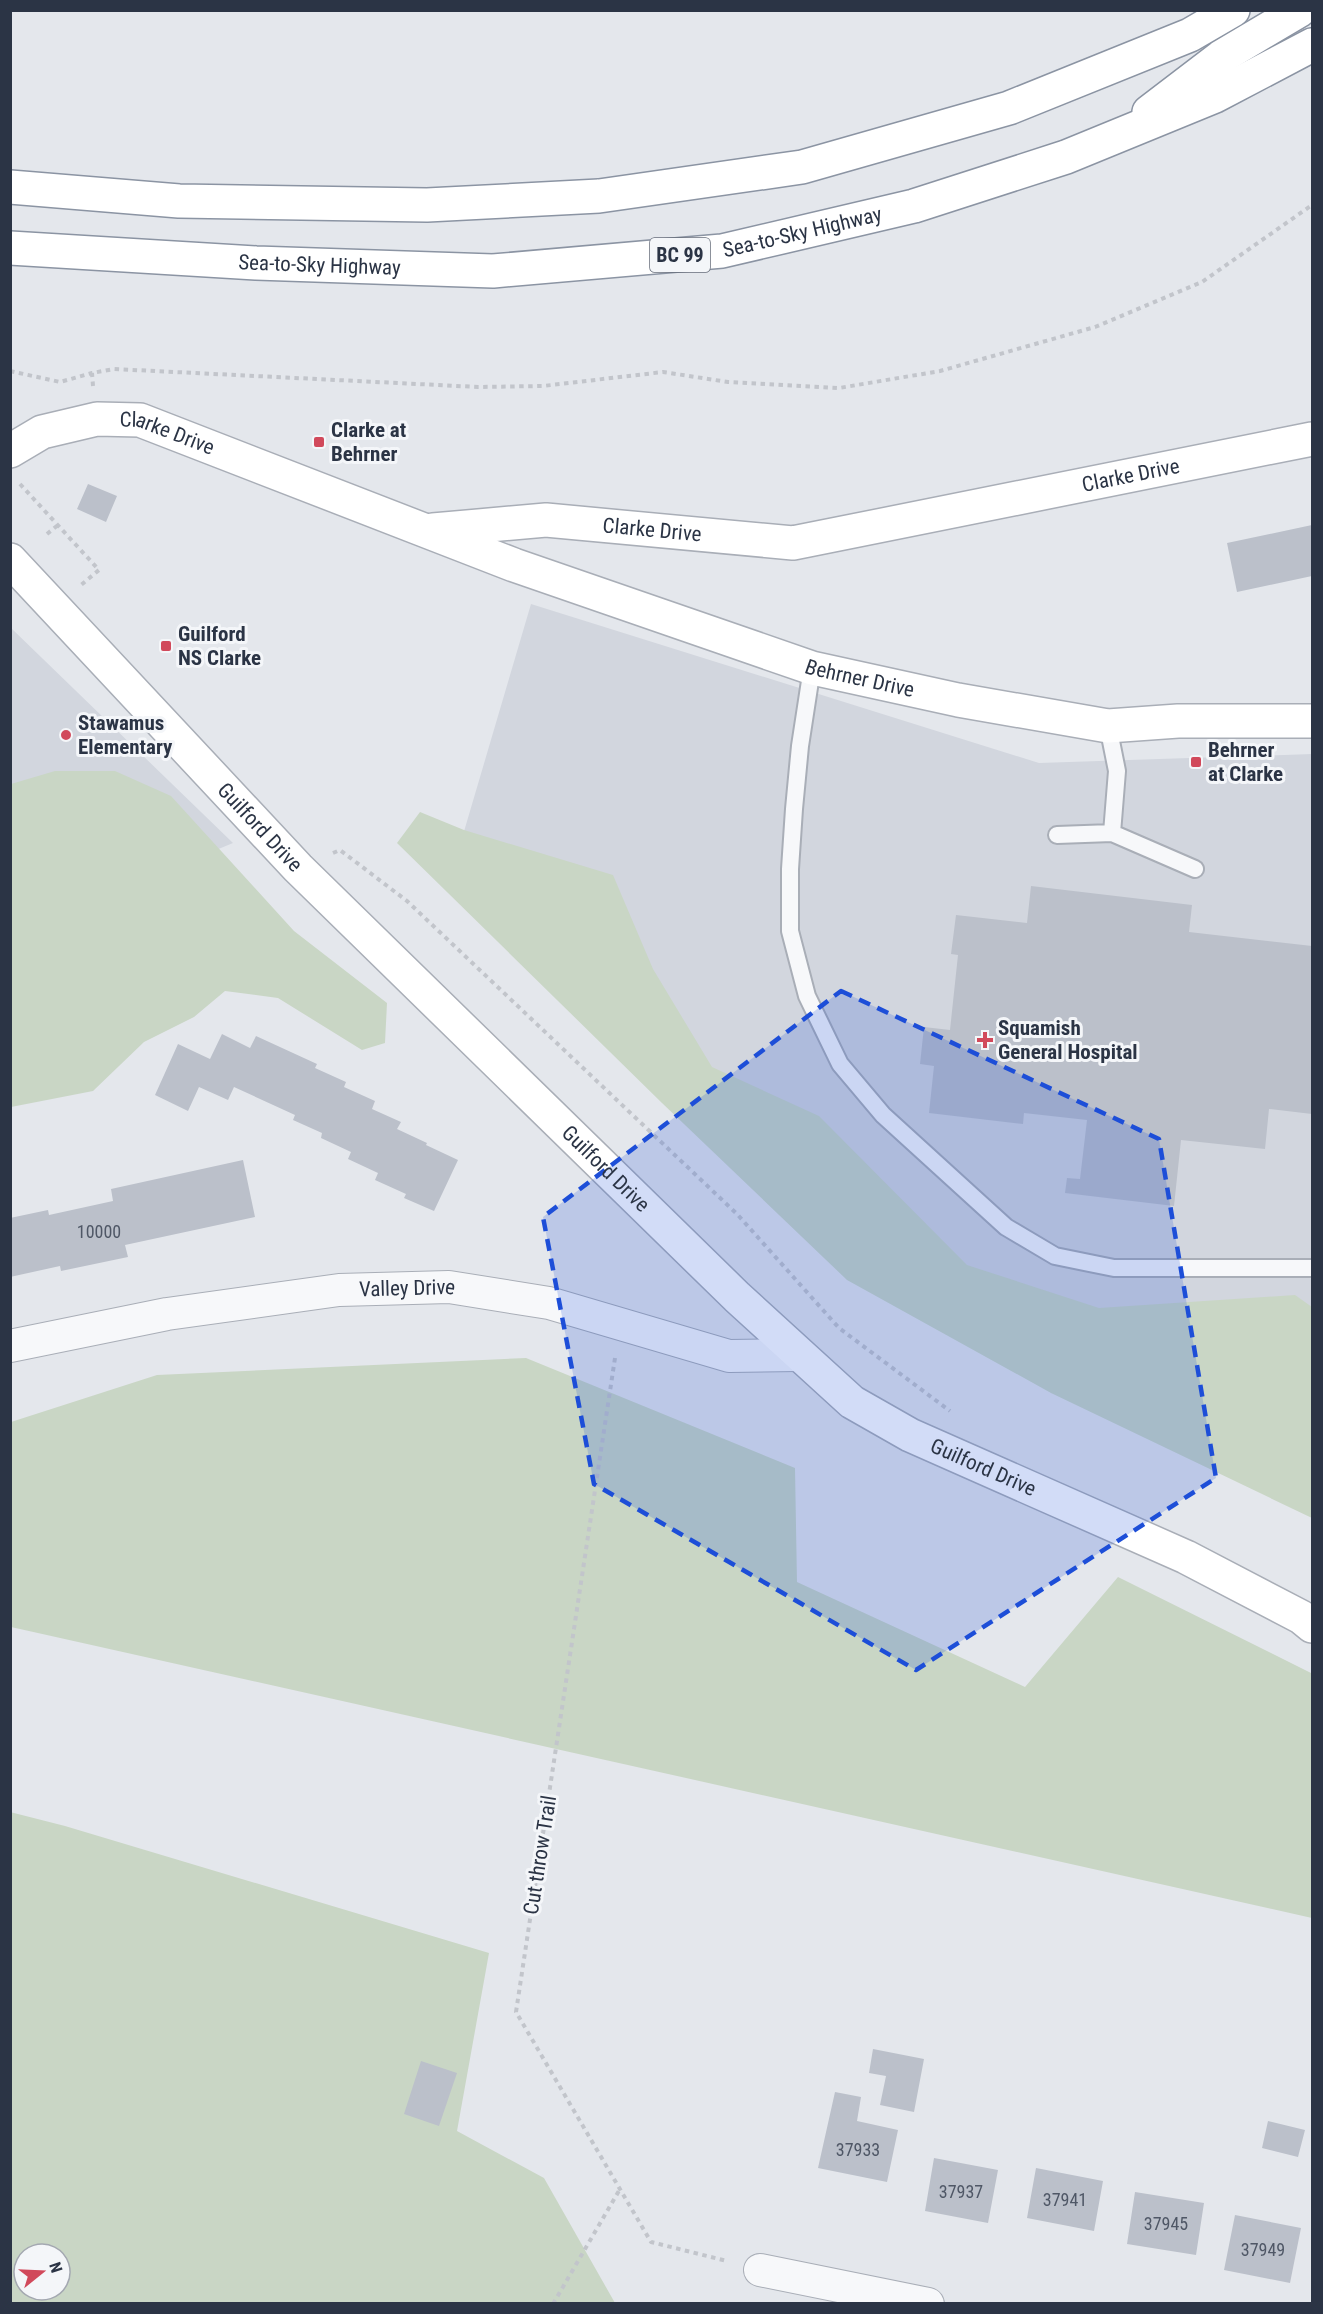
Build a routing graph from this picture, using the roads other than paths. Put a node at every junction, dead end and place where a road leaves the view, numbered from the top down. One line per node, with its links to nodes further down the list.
1 (1233, 10): 5 (main road)
2 (1300, 10): 4 (main road)
3 (1312, 45): 4 (main road, Sea-to-Sky Highway / BC 99)
4 (1119, 136): 6 (main road, Sea-to-Sky Highway / BC 99)
5 (10, 187)
6 (10, 248)
7 (1312, 439): 9 (main road, Clarke Drive)
8 (10, 451): 9 (main road, Clarke Drive)
9 (426, 531): 11 (main road, Behrner Drive)
10 (10, 560): 19 (main road, Guilford Drive)
11 (812, 668): 13 (main road, Behrner Drive); 17 (lane)
12 (1312, 721): 13 (main road, Behrner Drive)
13 (1108, 726): 14 (lane)
14 (1112, 833): 15 (lane); 16 (lane)
15 (1057, 835)
16 (1194, 869)
17 (1312, 1268)
18 (10, 1346): 19 (street, Valley Drive)
19 (799, 1355): 20 (main road, Guilford Drive)
20 (1312, 1626)
21 (760, 2270): 22 (street)
22 (928, 2304)

